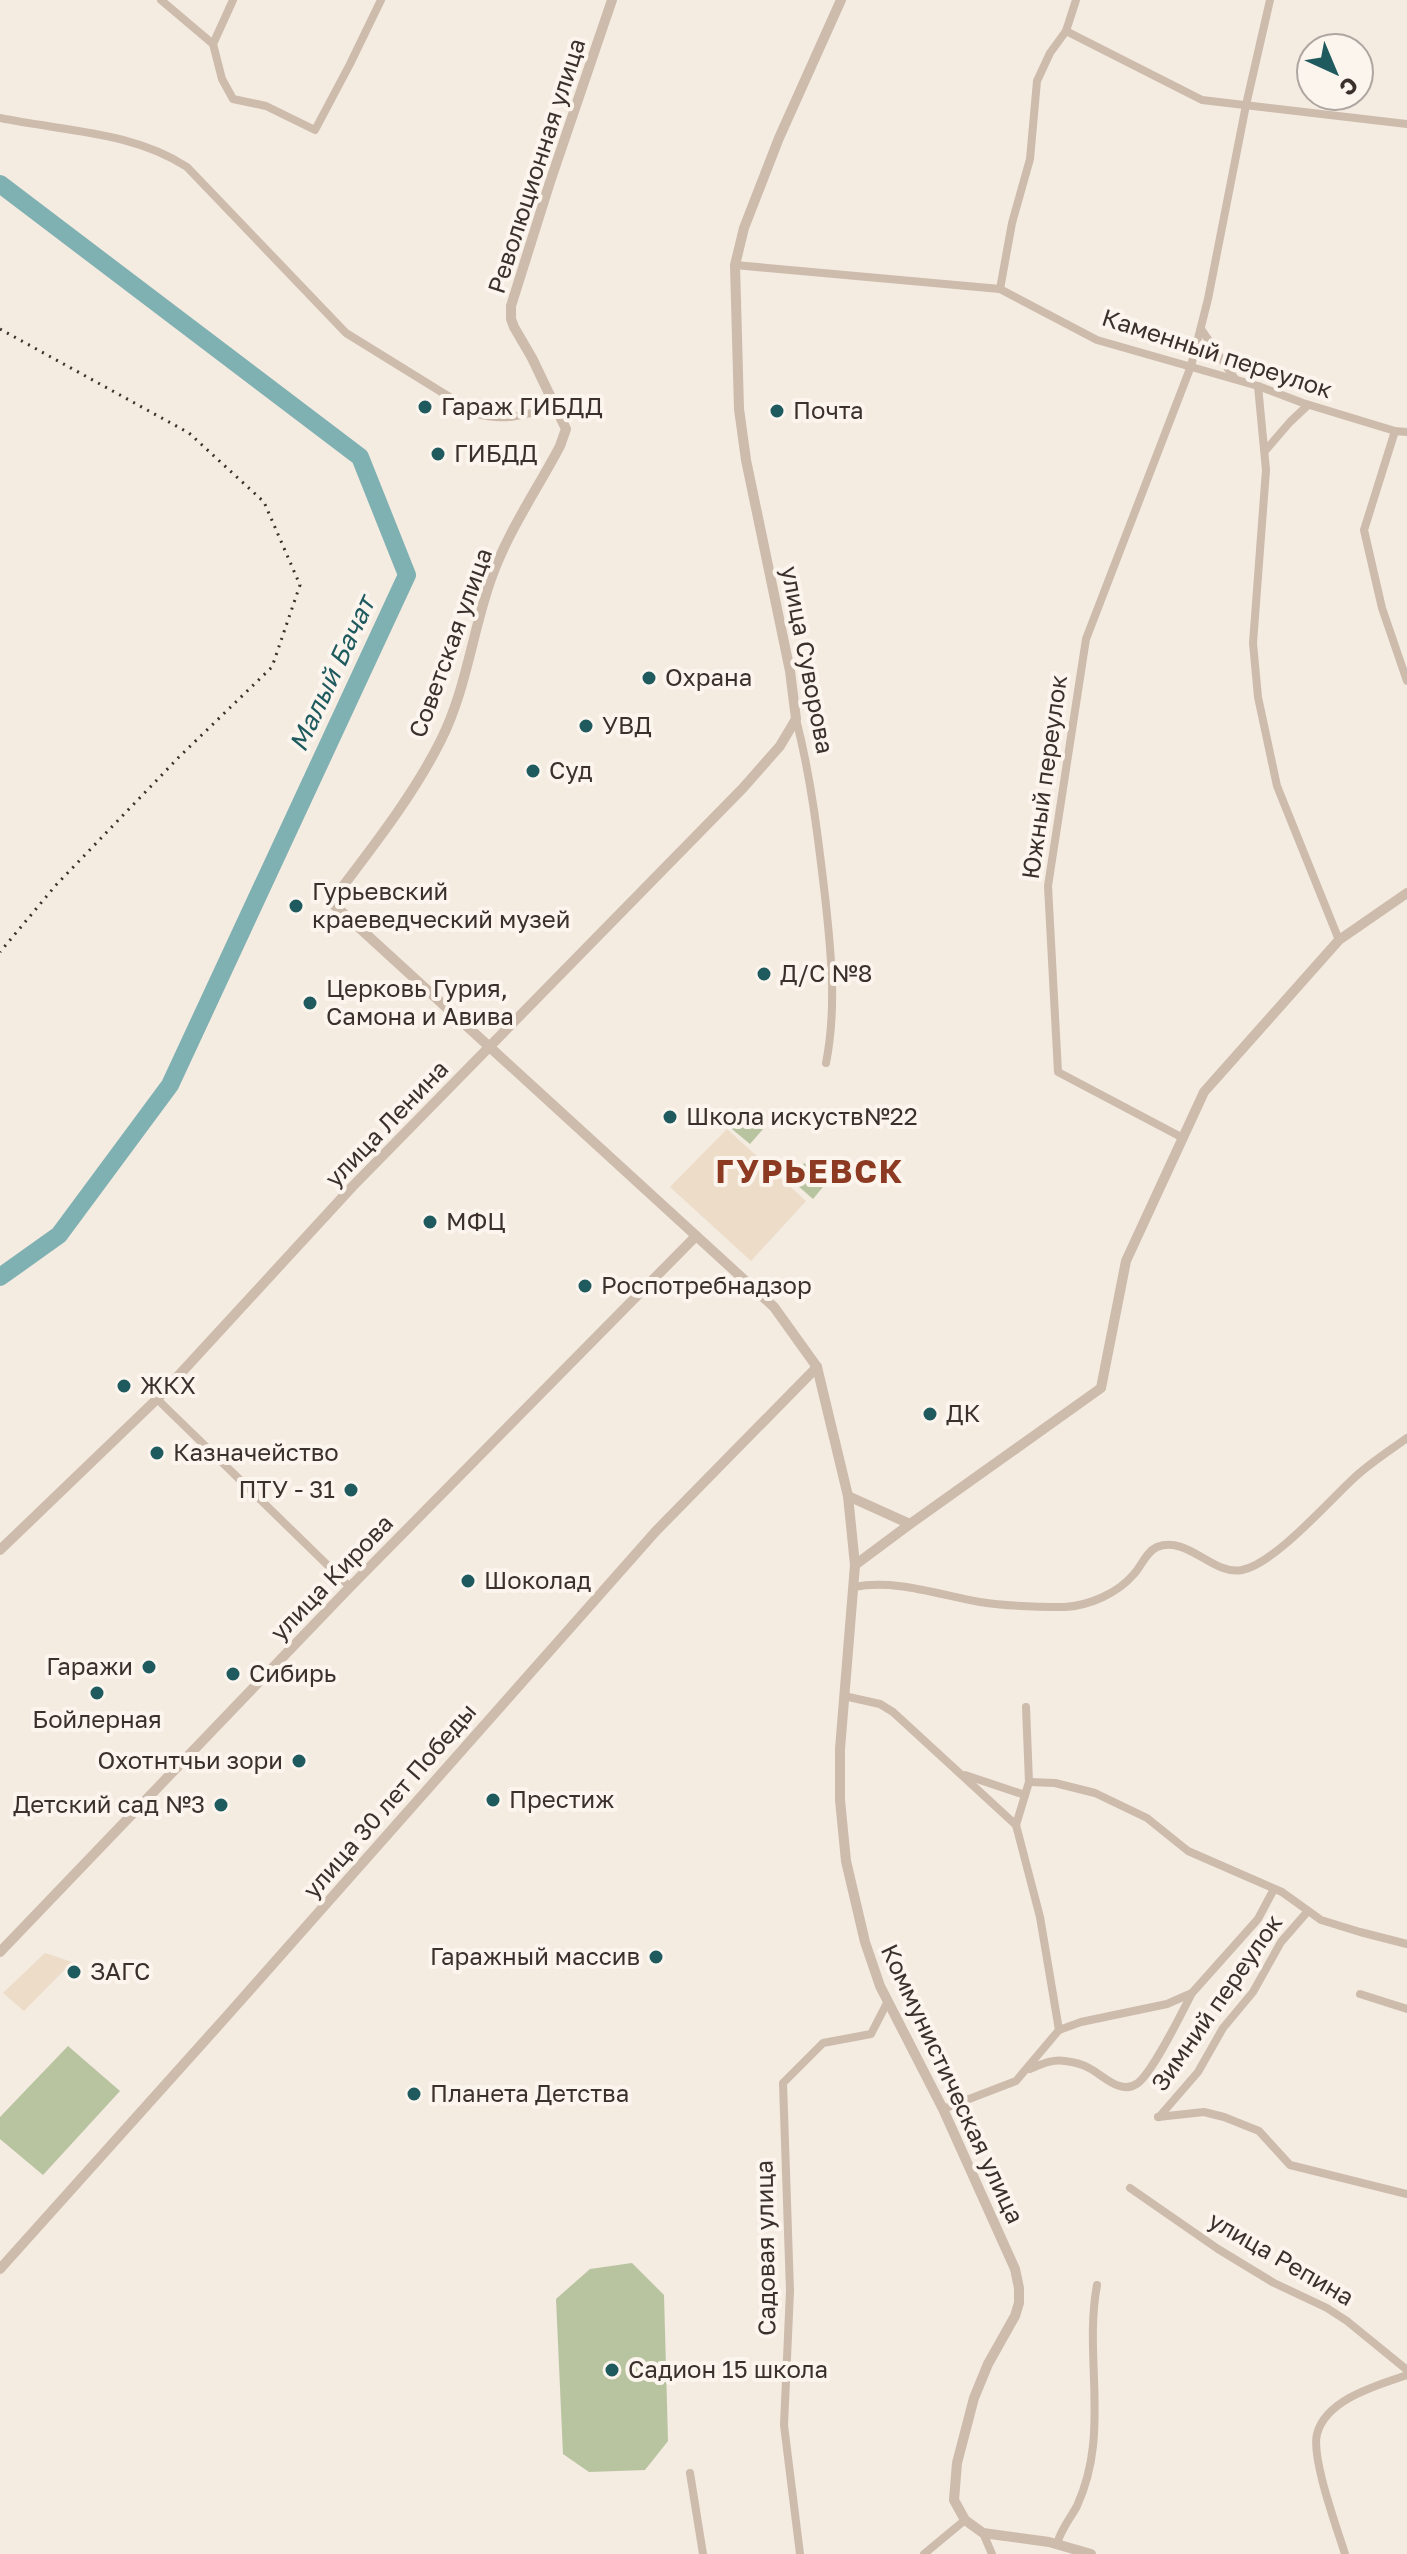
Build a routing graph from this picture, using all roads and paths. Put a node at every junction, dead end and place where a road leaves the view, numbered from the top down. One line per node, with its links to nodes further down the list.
1 (161, 0): 9 (street)
2 (233, 0): 9 (street)
3 (381, 0): 9 (street)
4 (612, 0): 20 (street, Революционная улица)
5 (841, 0): 13 (street, улица Суворова)
6 (1076, 0): 8 (street)
7 (1270, 0): 10 (street)
8 (1066, 31): 10 (street); 14 (street)
9 (213, 44)
10 (1246, 105): 12 (street); 15 (street)
11 (0, 118): 20 (street)
12 (1407, 124)
13 (735, 265): 14 (street, Каменный переулок); 25 (street, улица Суворова)
14 (1000, 289): 16 (street, Каменный переулок)
15 (1201, 329): 16 (street); 17 (street)
16 (1191, 366): 17 (street, Каменный переулок); 31 (street, Южный переулок)
17 (1235, 379): 18 (street, Каменный переулок)
18 (1258, 386): 19 (street, Каменный переулок); 23 (street)
19 (1308, 405): 22 (street, Каменный переулок); 23 (street)
20 (555, 407): 21 (street, Революционная улица)
21 (566, 429): 27 (street, Советская улица)
22 (1403, 432): 24 (street)
23 (1265, 451): 28 (street)
24 (1407, 681)
25 (796, 719): 29 (street, улица Ленина); 30 (street, улица Суворова)
26 (1407, 893): 28 (street)
27 (331, 902): 29 (street, Коммунистическая улица)
28 (1339, 940): 31 (street)
29 (489, 1048): 32 (street, Коммунистическая улица); 34 (street, улица Ленина)
30 (826, 1063)
31 (1183, 1138): 37 (street)
32 (696, 1236): 33 (street, Коммунистическая улица); 40 (street, улица Кирова)
33 (817, 1367): 36 (street, Коммунистическая улица); 61 (street, улица 30 лет Победы)
34 (157, 1399): 38 (street, улица Ленина); 40 (street)
35 (1407, 1438): 41 (street)
36 (848, 1496): 37 (street); 39 (street, Коммунистическая улица)
37 (910, 1524): 39 (street)
38 (0, 1550)
39 (855, 1565): 41 (street, Коммунистическая улица)
40 (350, 1587): 51 (street, улица Кирова)
41 (854, 1587): 42 (street, Коммунистическая улица)
42 (844, 1696): 44 (street); 54 (street, Коммунистическая улица)
43 (1026, 1707): 45 (street)
44 (962, 1774): 46 (street); 47 (street)
45 (1029, 1782): 46 (street); 48 (street)
46 (1025, 1795): 47 (street)
47 (1016, 1825): 56 (street)
48 (1274, 1889): 49 (street); 52 (street)
49 (1308, 1911): 50 (street); 60 (street, Зимний переулок)
50 (1407, 1944)
51 (0, 1952)
52 (1192, 1993): 56 (street); 57 (street)
53 (1360, 1994): 55 (street)
54 (888, 2001): 58 (street, Коммунистическая улица); 69 (street, Садовая улица)
55 (1407, 2009)
56 (1059, 2030): 57 (street)
57 (1026, 2070): 58 (street)
58 (943, 2109): 65 (street, Коммунистическая улица)
59 (1130, 2188): 63 (street, улица Репина)
60 (1407, 2194)
61 (0, 2269)
62 (1097, 2285): 67 (street)
63 (1407, 2373): 73 (street)
64 (690, 2473): 68 (street)
65 (965, 2520): 66 (street); 70 (street)
66 (983, 2533): 67 (street); 71 (street)
67 (1064, 2548): 72 (street)
68 (703, 2554)
69 (800, 2554)
70 (924, 2554)
71 (992, 2554)
72 (1091, 2554)
73 (1345, 2554)

